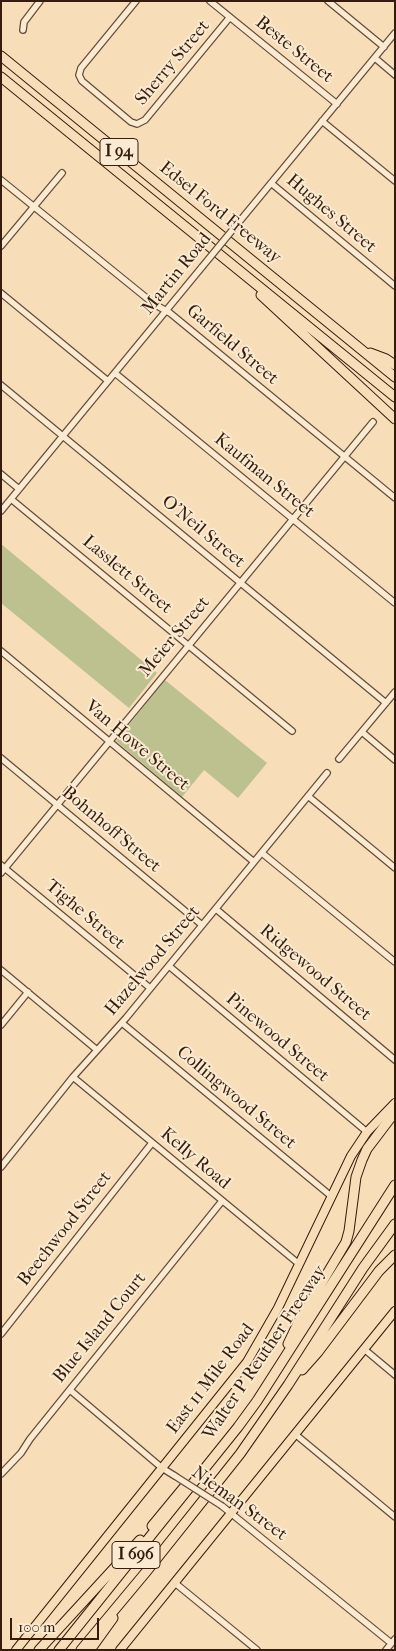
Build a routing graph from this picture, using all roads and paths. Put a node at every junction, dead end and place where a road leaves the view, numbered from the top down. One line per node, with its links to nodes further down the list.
1 (40, 1): 6 (street)
2 (136, 1): 5 (street, Sherry Street)
3 (210, 1): 5 (street, Beste Street)
4 (328, 1): 8 (street)
5 (230, 17): 13 (street, Beste Street)
6 (23, 30)
7 (395, 33): 8 (street, Martin Road)
8 (384, 47): 10 (street, Martin Road)
9 (1, 56): 25 (highway, Edsel Ford Freeway / I 94)
10 (375, 58): 11 (street); 13 (street, Martin Road)
11 (395, 75)
12 (1, 77): 21 (highway, Edsel Ford Freeway / I 94)
13 (336, 104): 14 (street, Martin Road)
14 (322, 121): 17 (street); 18 (street, Martin Road)
15 (62, 173): 19 (street)
16 (1, 180): 19 (street, Garfield Street)
17 (395, 180)
18 (271, 183): 22 (street, Hughes Street); 24 (street, Martin Road, bridge)
19 (34, 207): 20 (street); 24 (street, Garfield Street)
20 (1, 246)
21 (233, 266): 31 (highway, Edsel Ford Freeway / I 94); 32 (highway)
22 (395, 286)
23 (1, 293): 29 (street)
24 (166, 311): 27 (street, Martin Road); 35 (street, Garfield Street)
25 (362, 350): 26 (highway); 28 (highway, Edsel Ford Freeway / I 94)
26 (395, 365)
27 (115, 373): 29 (street, Martin Road); 41 (street, Kaufman Street)
28 (395, 376)
29 (108, 381): 34 (street, Martin Road)
30 (1, 384): 34 (street, O'Neil Street)
31 (395, 397)
32 (395, 419)
33 (373, 422): 35 (street, Meier Street)
34 (63, 435): 37 (street, Martin Road); 42 (street, O'Neil Street)
35 (344, 456): 39 (street, Garfield Street); 41 (street, Meier Street)
36 (1, 474): 37 (street)
37 (19, 489): 38 (street, Martin Road)
38 (12, 498): 40 (street, Martin Road); 44 (street, Lasslett Street)
39 (395, 498)
40 (1, 511)
41 (293, 519): 42 (street, Meier Street); 43 (street, Kaufman Street)
42 (240, 583): 44 (street, Meier Street); 47 (street, O'Neil Street)
43 (395, 603)
44 (188, 645): 48 (street, Lasslett Street); 50 (street, Meier Street)
45 (1, 651): 50 (street, Van Howe Street)
46 (395, 692): 47 (street)
47 (386, 703): 49 (street)
48 (292, 732)
49 (362, 732): 52 (street); 53 (street)
50 (109, 742): 56 (street, Meier Street); 58 (street, Van Howe Street)
51 (1, 758): 56 (street, Bohnhoff Street)
52 (339, 759)
53 (395, 760)
54 (328, 773): 55 (street, Hazelwood Street)
55 (308, 796): 57 (street, Hazelwood Street); 59 (street)
56 (56, 804): 60 (street, Meier Street); 62 (street, Bohnhoff Street)
57 (262, 853): 58 (street, Hazelwood Street); 63 (street)
58 (254, 862): 61 (street, Hazelwood Street)
59 (395, 868)
60 (2, 869): 66 (street, Tighe Street)
61 (216, 909): 62 (street, Hazelwood Street); 71 (street, Ridgewood Street)
62 (202, 925): 64 (street, Hazelwood Street)
63 (395, 962)
64 (169, 966): 66 (street, Hazelwood Street); 75 (street, Pinewood Street)
65 (1, 970): 67 (street)
66 (150, 988): 68 (street, Hazelwood Street)
67 (28, 992): 69 (street); 70 (street)
68 (122, 1023): 70 (street, Hazelwood Street); 79 (street, Collingwood Street)
69 (1, 1025)
70 (98, 1050): 72 (street, Hazelwood Street)
71 (395, 1060)
72 (73, 1077): 76 (street, Kelly Road); 77 (street, Hazelwood Street)
73 (395, 1103): 75 (main road, East 11 Mile Road)
74 (395, 1112): 87 (highway)
75 (367, 1132): 79 (main road, East 11 Mile Road)
76 (152, 1143): 80 (street, Kelly Road); 85 (street, Beechwood Street)
77 (1, 1167)
78 (395, 1185): 87 (highway, Walter P Reuther Freeway / I 696)
79 (331, 1196): 83 (main road, East 11 Mile Road)
80 (222, 1201): 83 (street, Kelly Road); 90 (street, Blue Island Court)
81 (395, 1224): 89 (highway, Walter P Reuther Freeway / I 696)
82 (395, 1255): 89 (highway)
83 (299, 1264): 93 (main road, East 11 Mile Road)
84 (395, 1311): 86 (main road)
85 (1, 1334)
86 (364, 1349): 88 (street); 91 (main road)
87 (277, 1370): 92 (highway, Walter P Reuther Freeway / I 696)
88 (395, 1375)
89 (288, 1384): 98 (highway, Walter P Reuther Freeway / I 696)
90 (70, 1390): 93 (street, Nieman Street); 94 (street, Blue Island Court)
91 (295, 1434): 95 (main road); 96 (street)
92 (213, 1460): 101 (highway); 102 (highway, Walter P Reuther Freeway / I 696)
93 (162, 1468): 95 (street, Nieman Street, bridge); 100 (main road, East 11 Mile Road)
94 (1, 1474)
95 (232, 1512): 97 (main road); 99 (street, Nieman Street)
96 (395, 1517)
97 (175, 1583): 105 (main road); 106 (street)
98 (128, 1594): 103 (highway, Walter P Reuther Freeway / I 696); 104 (highway)
99 (393, 1641): 107 (street)
100 (16, 1650)
101 (39, 1650)
102 (59, 1650)
103 (81, 1650)
104 (90, 1650)
105 (120, 1650)
106 (257, 1650)
107 (386, 1650)

